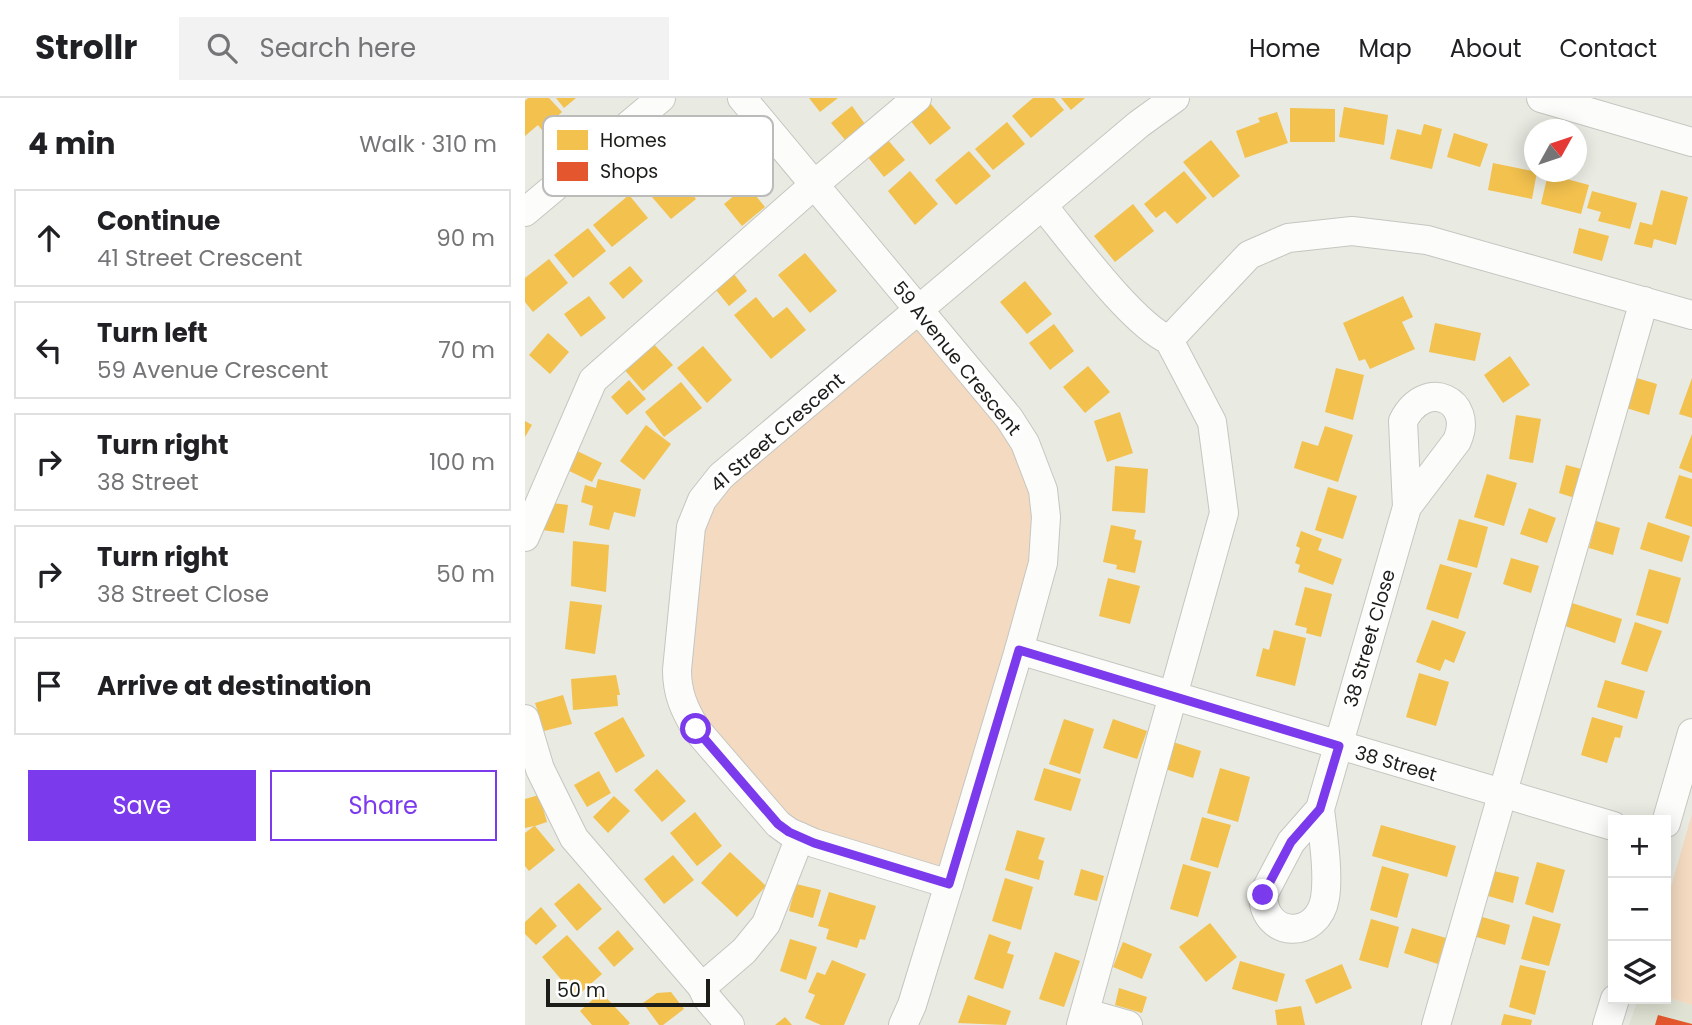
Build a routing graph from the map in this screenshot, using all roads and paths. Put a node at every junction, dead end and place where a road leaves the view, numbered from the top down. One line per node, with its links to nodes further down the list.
1 (661, 98): 6 (street)
2 (742, 98): 7 (street, 59 Avenue Crescent)
3 (917, 98): 10 (street)
4 (1175, 98): 12 (street, 41 Street Crescent)
5 (1541, 98): 9 (street)
6 (640, 116)
7 (757, 116)
8 (773, 135): 10 (street, 59 Avenue Crescent)
9 (1692, 142)
10 (815, 184): 15 (street, 59 Avenue Crescent); 19 (street)
11 (544, 196): 13 (street)
12 (1043, 206): 15 (street, 41 Street Crescent); 17 (street)
13 (525, 212)
14 (1644, 301): 16 (street); 17 (street); 25 (street)
15 (919, 309): 20 (street, 59 Avenue Crescent); 29 (street, 41 Street Crescent)
16 (1692, 315)
17 (1169, 340): 21 (street)
18 (1407, 507): 24 (street, 38 Street Close)
19 (525, 537)
20 (1019, 650): 21 (street, 38 Street); 30 (street, 59 Avenue Crescent)
21 (1174, 695): 24 (street, 38 Street); 33 (street)
22 (525, 719): 31 (street)
23 (1692, 733): 27 (street)
24 (1339, 746): 25 (street, 38 Street); 26 (street, 38 Street Close)
25 (1502, 793): 28 (street, 38 Street); 37 (street)
26 (1320, 809)
27 (1668, 815)
28 (1608, 825)
29 (800, 837): 30 (street, 41 Street Crescent); 31 (street)
30 (949, 884): 35 (street, 59 Avenue Crescent)
31 (702, 987): 34 (street)
32 (1613, 1004): 38 (street)
33 (1083, 1019): 36 (street)
34 (730, 1025)
35 (904, 1025)
36 (1128, 1025)
37 (1436, 1025)
38 (1607, 1025)

